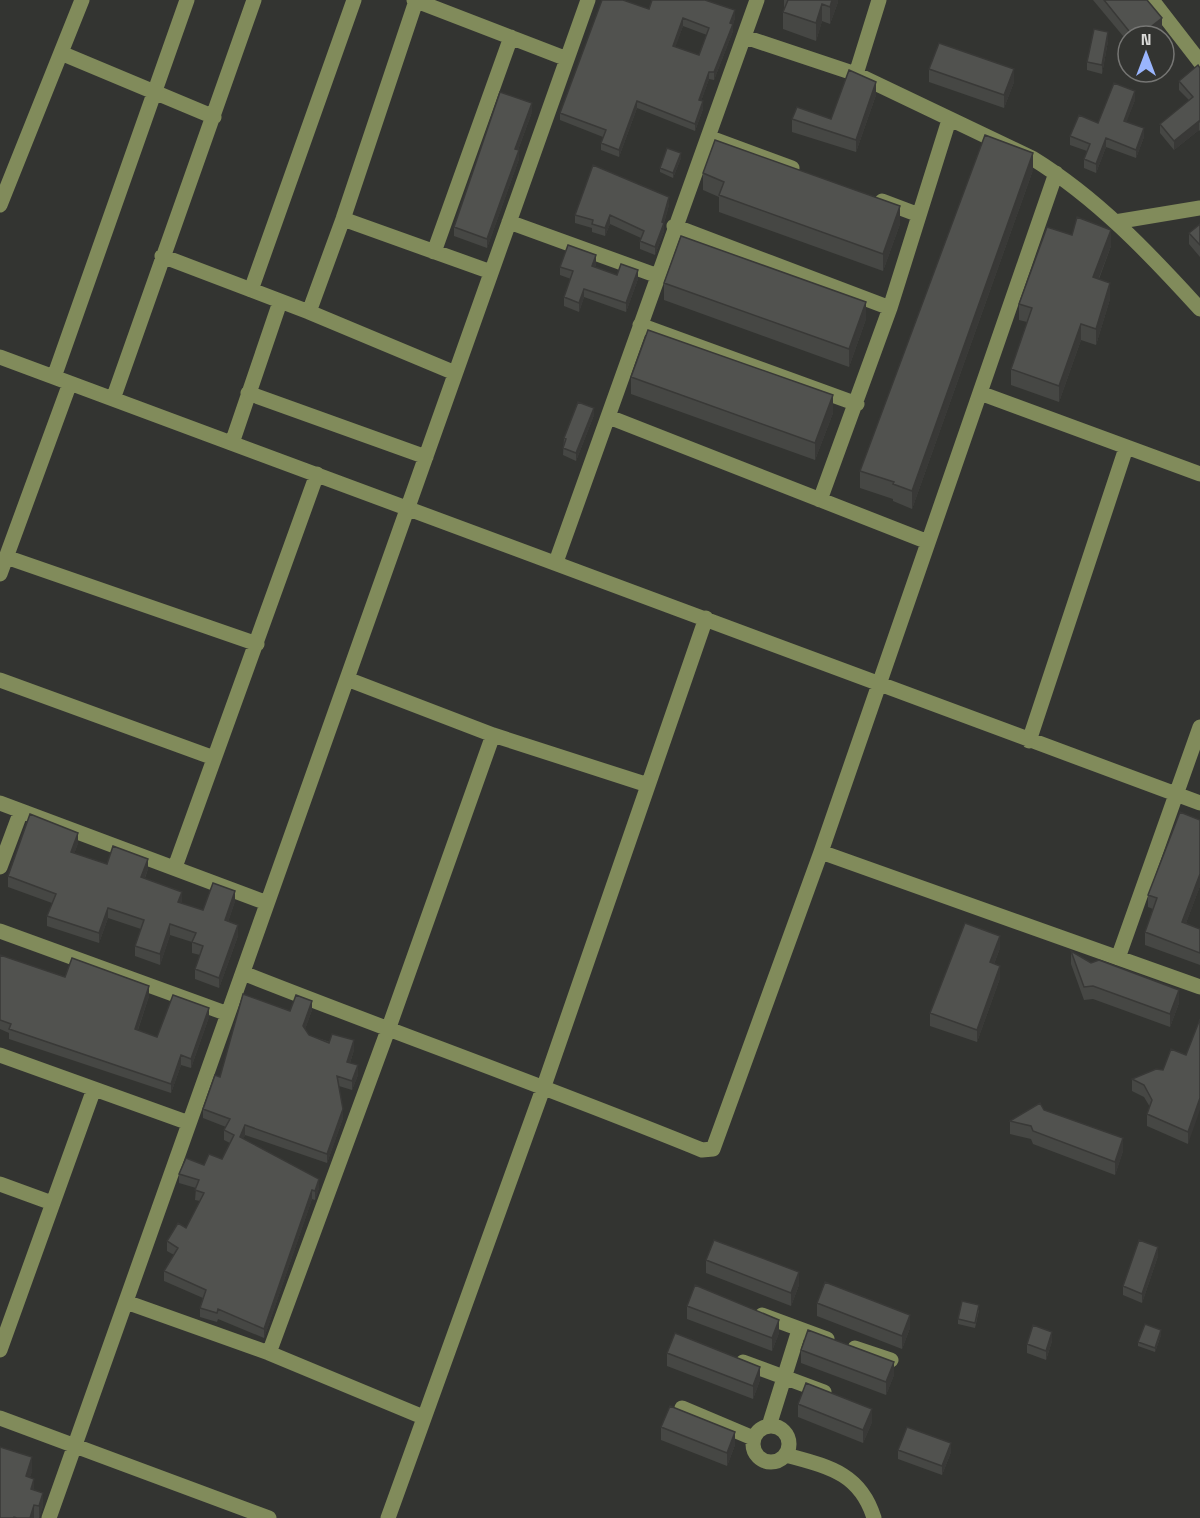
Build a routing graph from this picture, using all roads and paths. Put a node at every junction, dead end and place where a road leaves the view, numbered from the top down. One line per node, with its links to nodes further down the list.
1 (82, 0): 12 (street)
2 (187, 0): 16 (street)
3 (254, 0): 17 (street)
4 (354, 0): 34 (street)
5 (415, 0): 10 (street); 26 (street)
6 (588, 0): 13 (street)
7 (757, 0): 11 (street)
8 (879, 0): 15 (street)
9 (1152, 0): 14 (street)
10 (511, 37): 13 (street); 30 (street)
11 (745, 37): 15 (street); 19 (street)
12 (61, 53): 16 (street); 23 (street)
13 (567, 59): 27 (street)
14 (1200, 62)
15 (856, 74): 18 (street)
16 (154, 91): 17 (street); 42 (street)
17 (214, 117): 31 (street)
18 (949, 120): 20 (street); 25 (street)
19 (708, 137): 21 (street); 29 (street)
20 (1056, 173): 28 (street); 45 (street)
21 (808, 174)
22 (864, 194): 25 (street)
23 (0, 205)
24 (1200, 208): 28 (street)
25 (919, 215): 36 (street)
26 (343, 219): 30 (street); 38 (street)
27 (509, 222): 32 (street); 33 (street)
28 (1115, 222): 37 (street)
29 (674, 226): 33 (street); 36 (street)
30 (434, 252): 32 (street)
31 (162, 256): 34 (street); 46 (street)
32 (491, 272): 41 (street)
33 (658, 276): 39 (street)
34 (250, 290): 35 (street)
35 (280, 302): 38 (street); 44 (street)
36 (890, 308): 47 (street)
37 (1200, 309)
38 (309, 312): 41 (street)
39 (640, 325): 47 (street); 48 (street)
40 (0, 357): 42 (street)
41 (455, 373): 51 (street)
42 (54, 377): 43 (street)
43 (70, 383): 46 (street); 57 (street)
44 (248, 393): 49 (street); 51 (street)
45 (980, 393): 50 (street); 56 (street)
46 (113, 399): 49 (street)
47 (857, 404): 54 (street)
48 (609, 417): 54 (street); 58 (street)
49 (232, 443): 52 (street)
50 (1126, 448): 53 (street); 67 (street)
51 (426, 458): 55 (street)
52 (317, 474): 55 (street); 61 (street)
53 (1200, 474)
54 (820, 500): 56 (street)
55 (408, 508): 58 (street); 62 (street)
56 (928, 542): 64 (street)
57 (6, 557): 59 (street); 61 (street)
58 (556, 562): 60 (street)
59 (0, 574)
60 (706, 618): 64 (street); 69 (street)
61 (257, 644): 68 (street)
62 (347, 679): 66 (street); 77 (street)
63 (0, 680): 68 (street)
64 (880, 682): 67 (street); 74 (street)
65 (1200, 728): 70 (street)
66 (493, 735): 69 (street); 83 (street)
67 (1029, 741): 70 (street)
68 (214, 758): 76 (street)
69 (648, 785): 85 (street)
70 (1175, 794): 72 (street); 79 (street)
71 (0, 803): 73 (street)
72 (1200, 803)
73 (21, 811): 75 (street); 76 (street)
74 (821, 852): 79 (street); 85 (street)
75 (0, 867)
76 (176, 867): 77 (street)
77 (267, 903): 80 (street)
78 (0, 931): 82 (street)
79 (1118, 958): 81 (street)
80 (243, 973): 82 (street); 83 (street)
81 (1200, 987)
82 (228, 1014): 87 (street)
83 (388, 1030): 85 (street); 95 (street)
84 (0, 1055): 86 (street)
85 (544, 1086): 101 (street)
86 (94, 1089): 87 (street); 89 (street)
87 (189, 1123): 90 (street)
88 (0, 1184): 89 (street)
89 (52, 1203): 91 (street)
90 (126, 1302): 95 (street); 105 (street)
91 (7, 1308): 94 (street)
92 (746, 1309): 93 (street)
93 (799, 1330): 97 (street); 98 (street)
94 (0, 1350)
95 (269, 1353): 101 (street)
96 (726, 1356): 98 (street)
97 (891, 1360)
98 (782, 1378): 99 (street); 103 (street)
99 (837, 1397)
100 (682, 1408): 104 (street)
101 (423, 1417): 109 (street)
102 (0, 1418): 105 (street)
103 (769, 1426): 104 (street); 106 (street)
104 (753, 1438): 106 (street)
105 (75, 1446): 107 (street); 108 (street)
106 (786, 1455): 110 (street)
107 (49, 1518)
108 (269, 1518)
109 (388, 1518)
110 (874, 1518)

